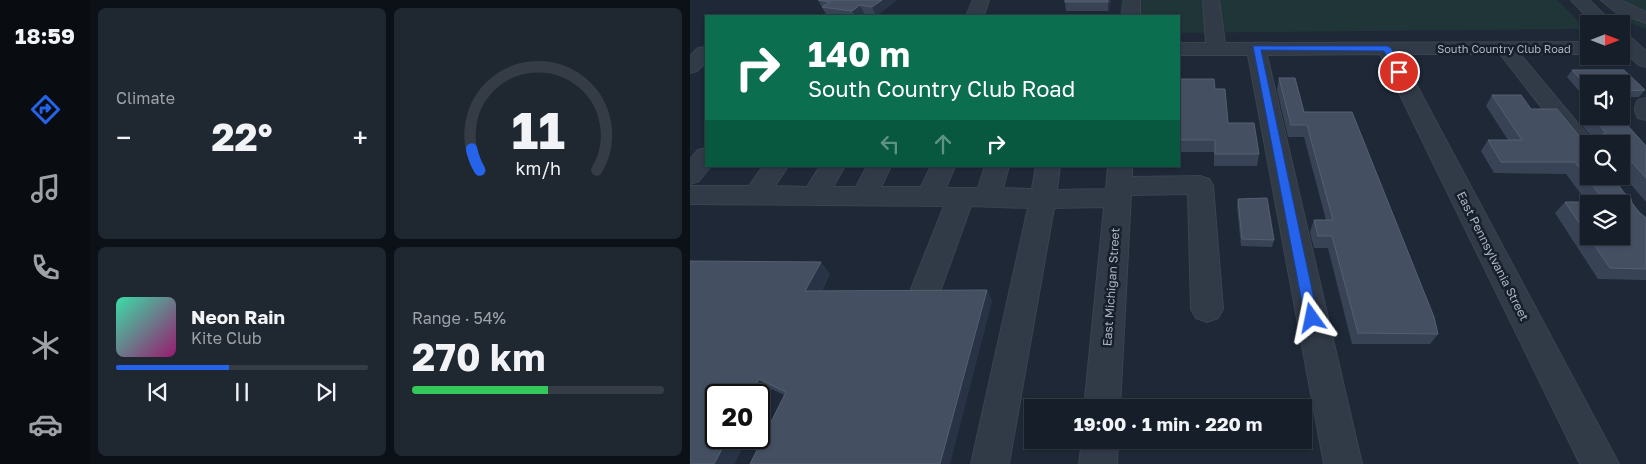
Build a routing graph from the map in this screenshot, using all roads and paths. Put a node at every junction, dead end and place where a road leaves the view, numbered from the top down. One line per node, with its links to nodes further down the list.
1 (982, 0): 6 (street)
2 (1132, 0): 7 (street)
3 (1211, 0): 11 (street)
4 (1579, 0): 8 (street)
5 (1609, 0): 9 (street)
6 (975, 15)
7 (1131, 15)
8 (1595, 15)
9 (1646, 18)
10 (1504, 47): 13 (street, South Country Club Road); 14 (street, South Country Club Road); 20 (street)
11 (1216, 48): 12 (street, South Country Club Road); 15 (street, South Country Club Road)
12 (1256, 48): 13 (street, South Country Club Road); 43 (street)
13 (1387, 48): 44 (street, East Pennsylvania Street)
14 (1580, 48)
15 (1180, 49)
16 (700, 52): 17 (street)
17 (690, 67)
18 (1646, 105): 19 (street)
19 (1646, 114)
20 (1580, 141)
21 (705, 157): 28 (street)
22 (775, 167): 31 (street)
23 (832, 167): 32 (street)
24 (878, 167): 33 (street)
25 (943, 167): 34 (street)
26 (996, 167): 35 (street)
27 (1048, 167): 36 (street)
28 (690, 175)
29 (1119, 183): 36 (street); 38 (street); 39 (street, East Michigan Street)
30 (690, 195): 31 (street)
31 (756, 195): 32 (street)
32 (815, 196): 33 (street)
33 (864, 196): 34 (street)
34 (930, 196): 35 (street)
35 (974, 197): 36 (street); 37 (street)
36 (1043, 199): 41 (street)
37 (926, 289)
38 (1207, 309)
39 (1103, 399)
40 (1099, 449): 42 (street)
41 (990, 464)
42 (1098, 464)
43 (1342, 464)
44 (1600, 464)

